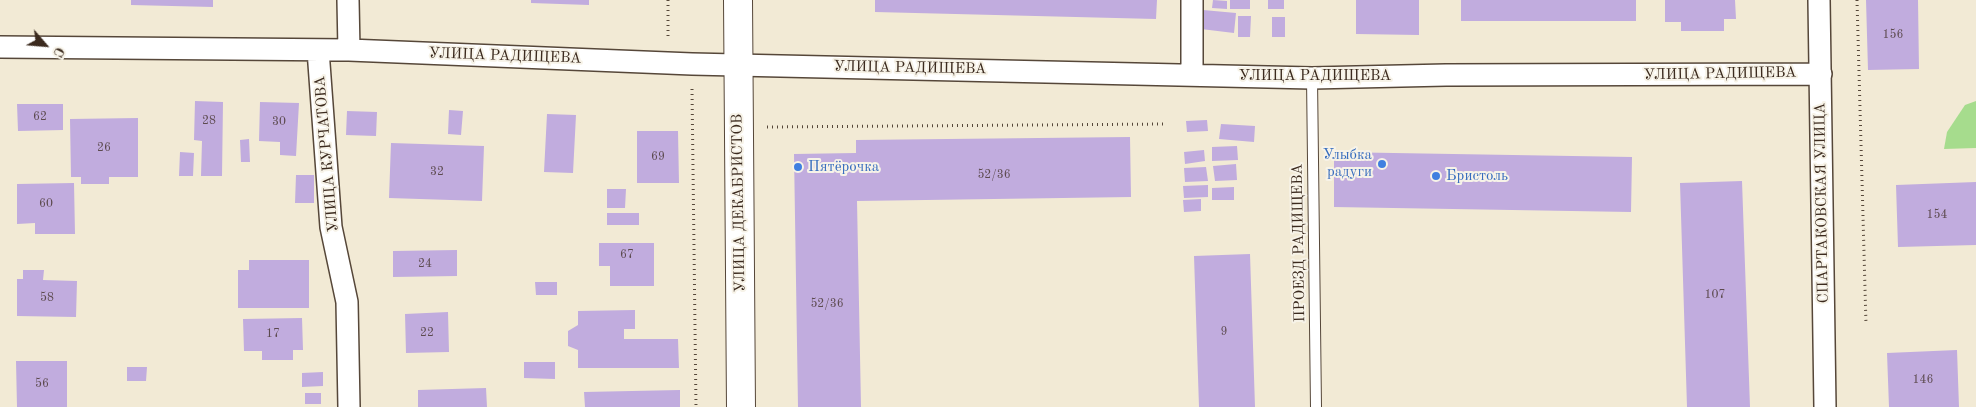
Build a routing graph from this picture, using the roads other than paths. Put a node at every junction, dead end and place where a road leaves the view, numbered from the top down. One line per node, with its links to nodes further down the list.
1 (348, 0): 7 (street)
2 (738, 0): 8 (street, УЛИЦА ДЕКАБРИСТОВ)
3 (1192, 0): 10 (street)
4 (1818, 0): 9 (street, СПАРТАКОВСКАЯ УЛИЦА)
5 (0, 47): 6 (street, УЛИЦА РАДИЩЕВА)
6 (318, 50): 7 (street, УЛИЦА РАДИЩЕВА); 12 (street, УЛИЦА КУРЧАТОВА)
7 (349, 50): 8 (street, УЛИЦА РАДИЩЕВА)
8 (737, 64): 10 (street, УЛИЦА РАДИЩЕВА); 13 (street, УЛИЦА ДЕКАБРИСТОВ)
9 (1821, 74): 11 (street, УЛИЦА РАДИЩЕВА); 15 (street, СПАРТАКОВСКАЯ УЛИЦА)
10 (1192, 75): 11 (street, УЛИЦА РАДИЩЕВА)
11 (1312, 78): 14 (lane, ПРОЕЗД РАДИЩЕВА)
12 (350, 407)
13 (741, 407)
14 (1316, 407)
15 (1825, 407)

